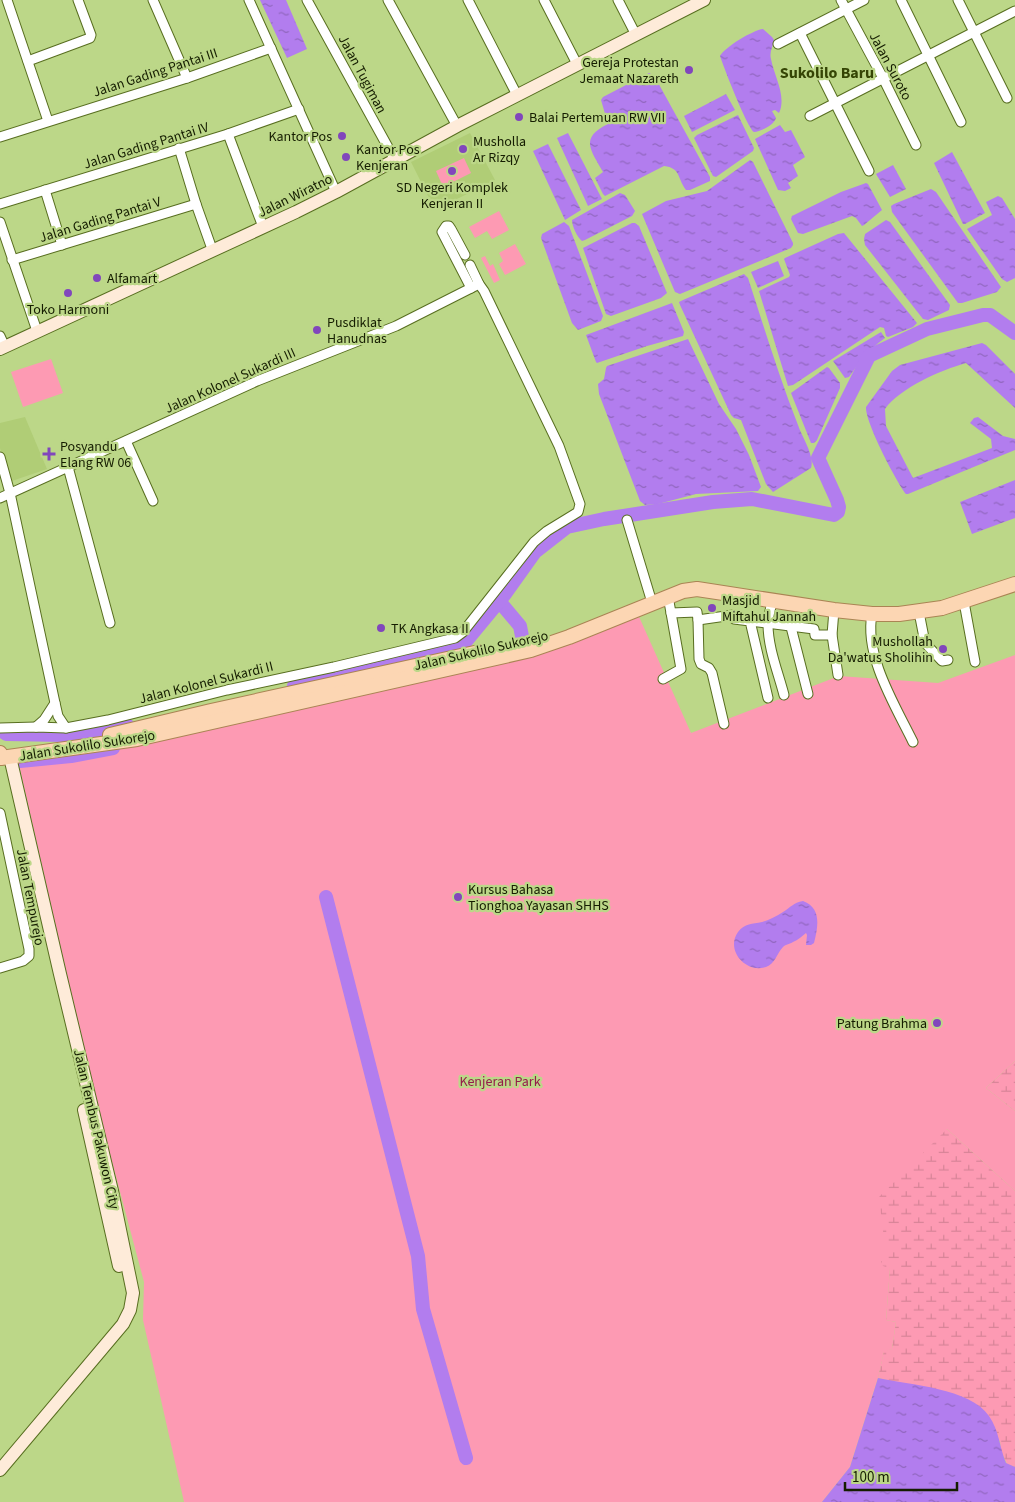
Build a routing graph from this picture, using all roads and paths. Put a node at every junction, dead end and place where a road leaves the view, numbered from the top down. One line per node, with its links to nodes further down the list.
1 (7, 0): 23 (street)
2 (78, 0): 23 (street)
3 (153, 0): 25 (street)
4 (249, 0): 21 (street)
5 (307, 0): 39 (street, Jalan Tugiman)
6 (388, 0): 34 (street)
7 (468, 0): 27 (street)
8 (544, 0): 24 (street)
9 (618, 0): 19 (street)
10 (840, 0): 15 (street, Jalan Suroto)
11 (864, 0): 15 (street)
12 (901, 0): 22 (street)
13 (958, 0): 17 (street)
14 (696, 2): 19 (street, Jalan Wiratno)
15 (845, 9): 18 (street); 26 (street, Jalan Suroto)
16 (1015, 11): 17 (street)
17 (973, 31): 22 (street); 28 (street)
18 (800, 32): 20 (street); 29 (street)
19 (636, 35): 24 (street, Jalan Wiratno)
20 (778, 44)
21 (271, 48): 25 (street, Jalan Gading Pantai III); 30 (street)
22 (929, 55): 26 (street); 33 (street)
23 (28, 61): 32 (street)
24 (577, 64): 27 (street, Jalan Wiratno)
25 (187, 78): 32 (street, Jalan Gading Pantai III)
26 (883, 78): 29 (street); 37 (street, Jalan Suroto)
27 (518, 95): 34 (street, Jalan Wiratno)
28 (1007, 98)
29 (835, 103): 31 (street); 40 (street)
30 (299, 109): 35 (street, Jalan Gading Pantai IV); 42 (street)
31 (810, 116)
32 (48, 121): 36 (street, Jalan Gading Pantai III)
33 (961, 122)
34 (456, 126): 39 (street, Jalan Wiratno)
35 (228, 134): 38 (street, Jalan Gading Pantai IV); 46 (street)
36 (0, 137)
37 (916, 145)
38 (179, 148): 41 (street, Jalan Gading Pantai IV); 44 (street)
39 (395, 160): 42 (street, Jalan Wiratno)
40 (869, 171)
41 (45, 190): 43 (street, Jalan Gading Pantai IV); 47 (street)
42 (336, 192): 46 (street, Jalan Wiratno)
43 (0, 204)
44 (196, 204): 47 (street, Jalan Gading Pantai V); 48 (street)
45 (0, 222): 50 (street)
46 (263, 227): 48 (street, Jalan Wiratno)
47 (62, 245): 50 (street, Jalan Gading Pantai V)
48 (212, 250): 53 (street, Jalan Wiratno)
49 (465, 255): 52 (street)
50 (12, 260): 53 (street)
51 (470, 265): 52 (street)
52 (475, 286): 55 (street, Jalan Kolonel Sukardi III); 92 (street, Jalan Kolonel Sukardi II)
53 (37, 331): 54 (street, Jalan Wiratno)
54 (2, 344)
55 (126, 441): 57 (street, Jalan Kolonel Sukardi III); 60 (street)
56 (0, 457): 58 (street)
57 (68, 467): 58 (street, Jalan Kolonel Sukardi III); 76 (street)
58 (10, 492): 59 (street, Jalan Kolonel Sukardi III); 88 (street)
59 (0, 498)
60 (153, 501)
61 (627, 520): 66 (street)
62 (1015, 576): 64 (main road, Jalan Sukolilo Sukorejo)
63 (1015, 584): 64 (main road, Jalan Sukolilo Sukorejo)
64 (996, 587): 68 (main road, Jalan Sukolilo Sukorejo)
65 (682, 588): 66 (main road, Jalan Sukolilo Sukorejo); 67 (main road, Jalan Sukolilo Sukorejo); 69 (main road, Jalan Sukolilo Sukorejo); 70 (main road, Jalan Sukolilo Sukorejo)
66 (650, 596): 80 (main road, Jalan Sukolilo Sukorejo)
67 (669, 599): 71 (street); 80 (main road, Jalan Sukolilo Sukorejo)
68 (964, 603): 72 (main road, Jalan Sukolilo Sukorejo); 82 (street)
69 (771, 604): 70 (main road, Jalan Sukolilo Sukorejo); 77 (street)
70 (834, 611): 73 (main road, Jalan Sukolilo Sukorejo); 79 (street)
71 (671, 613): 74 (street); 84 (street)
72 (919, 613): 73 (main road, Jalan Sukolilo Sukorejo); 81 (street)
73 (876, 614): 93 (street)
74 (698, 620): 75 (street); 89 (street)
75 (750, 620): 77 (street); 87 (street)
76 (110, 623)
77 (768, 624): 78 (street); 86 (street)
78 (791, 627): 79 (street); 85 (street)
79 (832, 635): 83 (street)
80 (531, 645): 94 (main road, Jalan Sukolilo Sukorejo)
81 (948, 660)
82 (975, 662)
83 (838, 675)
84 (664, 679)
85 (808, 694)
86 (784, 695)
87 (768, 698)
88 (55, 703): 90 (street); 92 (street)
89 (724, 724)
90 (36, 727): 91 (street, Jalan Kolonel Sukardi II); 92 (street, Jalan Kolonel Sukardi II)
91 (0, 728)
92 (66, 728)
93 (913, 742)
94 (4, 753): 99 (street, Jalan Tembus Pakuwon City); 100 (street, Jalan Tembus Pakuwon City)
95 (0, 813): 96 (street, Jalan Tempurejo)
96 (10, 859): 97 (street); 98 (street, Jalan Tempurejo)
97 (0, 861)
98 (0, 968)
99 (0, 1458)
100 (0, 1470)

